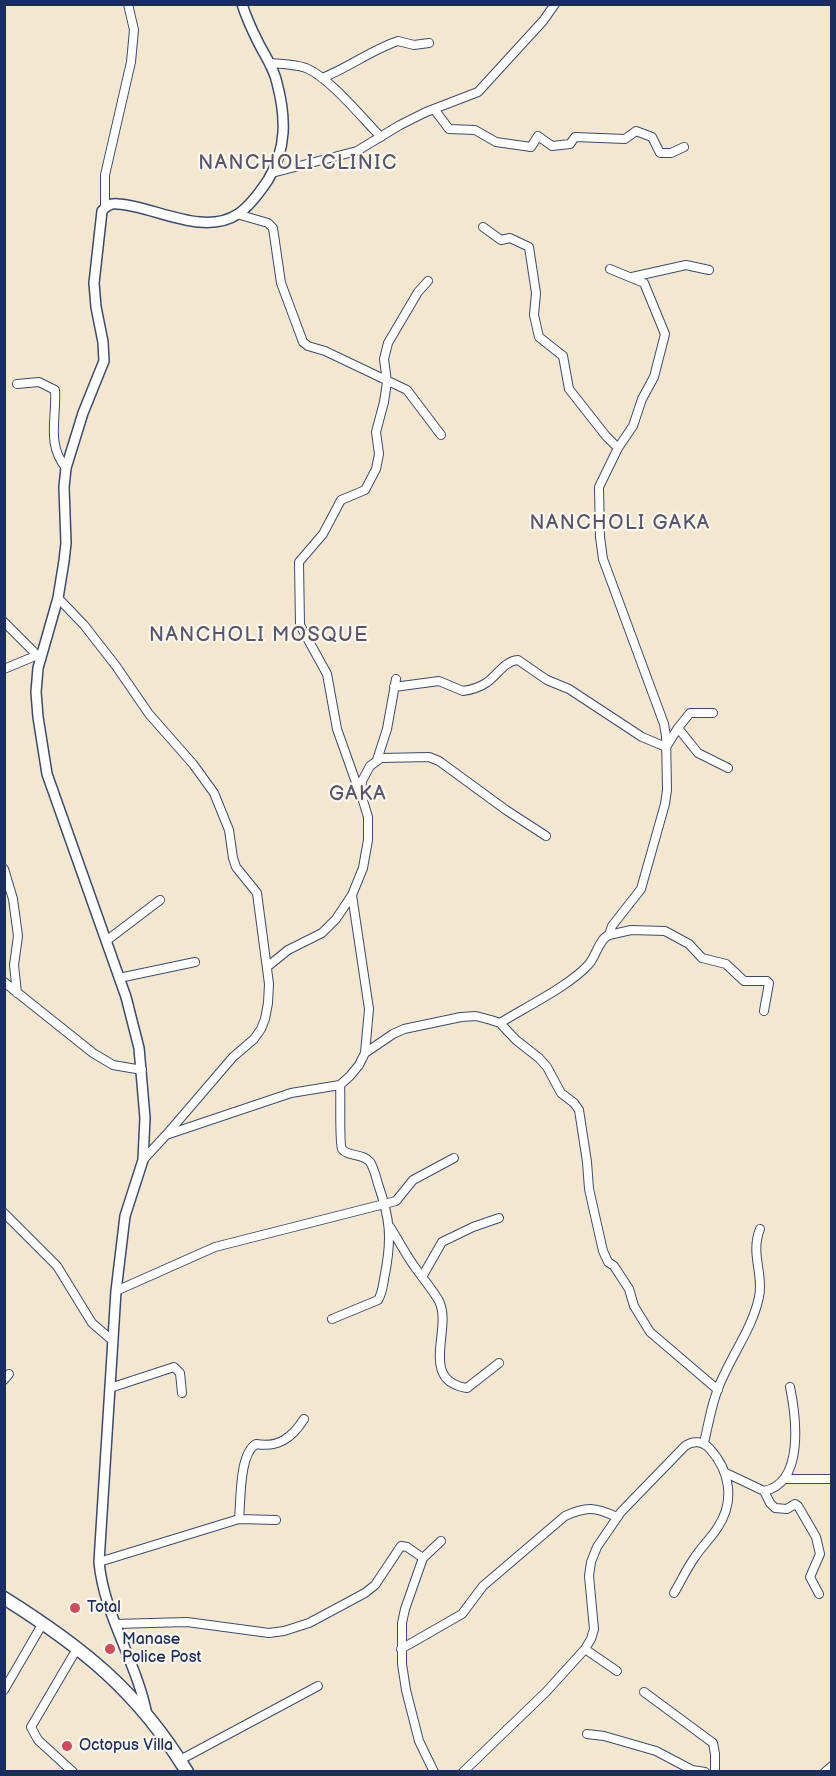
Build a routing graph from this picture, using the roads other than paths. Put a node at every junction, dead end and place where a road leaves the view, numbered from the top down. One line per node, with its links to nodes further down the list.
1 (128, 4): 11 (street)
2 (242, 4): 5 (street)
3 (555, 4): 7 (street)
4 (429, 43): 6 (street)
5 (269, 63): 6 (street); 10 (street)
6 (322, 78): 8 (street)
7 (434, 109): 8 (street); 9 (street)
8 (381, 137): 10 (street)
9 (684, 147)
10 (272, 173): 12 (street)
11 (105, 207): 12 (street); 22 (street)
12 (237, 214): 18 (street)
13 (483, 227): 21 (street)
14 (610, 269): 16 (street)
15 (709, 270): 16 (street)
16 (631, 277): 21 (street)
17 (428, 281): 18 (street)
18 (387, 382): 20 (street); 32 (street)
19 (17, 384): 22 (street)
20 (441, 435)
21 (618, 448): 29 (street)
22 (66, 468): 23 (street)
23 (58, 598): 25 (street); 40 (street)
24 (4, 622): 25 (street)
25 (39, 654): 26 (street); 38 (street)
26 (4, 669)
27 (712, 713): 28 (street)
28 (678, 728): 29 (street); 31 (street)
29 (666, 747): 30 (street); 37 (street)
30 (377, 760): 32 (street); 33 (street)
31 (728, 768)
32 (361, 794): 35 (street)
33 (546, 836)
34 (4, 869): 43 (street)
35 (352, 896): 40 (street); 46 (street)
36 (160, 900): 38 (street)
37 (609, 935): 44 (street); 45 (street)
38 (106, 941): 41 (street)
39 (195, 962): 41 (street)
40 (267, 967): 49 (street)
41 (119, 978): 47 (street)
42 (4, 982): 43 (street)
43 (17, 993): 47 (street)
44 (764, 1011)
45 (500, 1023): 46 (street); 64 (street)
46 (365, 1053): 48 (street)
47 (142, 1070): 51 (street)
48 (340, 1084): 49 (street); 52 (street)
49 (166, 1135): 51 (street)
50 (454, 1158): 52 (street)
51 (142, 1160): 58 (street)
52 (385, 1203): 55 (street); 58 (street)
53 (4, 1213): 60 (street)
54 (499, 1218): 57 (street)
55 (390, 1227): 57 (street); 59 (street)
56 (760, 1229): 64 (street)
57 (422, 1277): 61 (street)
58 (116, 1291): 60 (street)
59 (332, 1319)
60 (113, 1341): 63 (street)
61 (499, 1363)
62 (790, 1387): 69 (street)
63 (110, 1388): 65 (street); 77 (street)
64 (718, 1390): 67 (street)
65 (182, 1393)
66 (304, 1419): 73 (street)
67 (704, 1443): 68 (street); 72 (street)
68 (726, 1473): 71 (street); 78 (street)
69 (784, 1479): 70 (street); 71 (street)
70 (831, 1479)
71 (764, 1491): 79 (street)
72 (617, 1517): 84 (street); 85 (street)
73 (239, 1519): 74 (street); 77 (street)
74 (276, 1520)
75 (441, 1541): 76 (street)
76 (423, 1558): 82 (street); 84 (street)
77 (99, 1562): 82 (street)
78 (674, 1593)
79 (819, 1594)
80 (4, 1598): 81 (highway)
81 (43, 1623): 83 (highway); 88 (street)
82 (115, 1624): 90 (street)
83 (78, 1647): 90 (highway); 94 (street)
84 (401, 1649): 96 (street)
85 (585, 1649): 86 (street); 97 (street)
86 (617, 1671)
87 (318, 1686): 92 (street)
88 (4, 1690)
89 (644, 1692): 99 (street)
90 (147, 1716): 92 (highway)
91 (587, 1734): 98 (street)
92 (180, 1760): 95 (highway)
93 (831, 1766): 100 (street)
94 (73, 1772)
95 (187, 1772)
96 (434, 1772)
97 (463, 1772)
98 (705, 1772)
99 (715, 1772)
100 (825, 1772)

